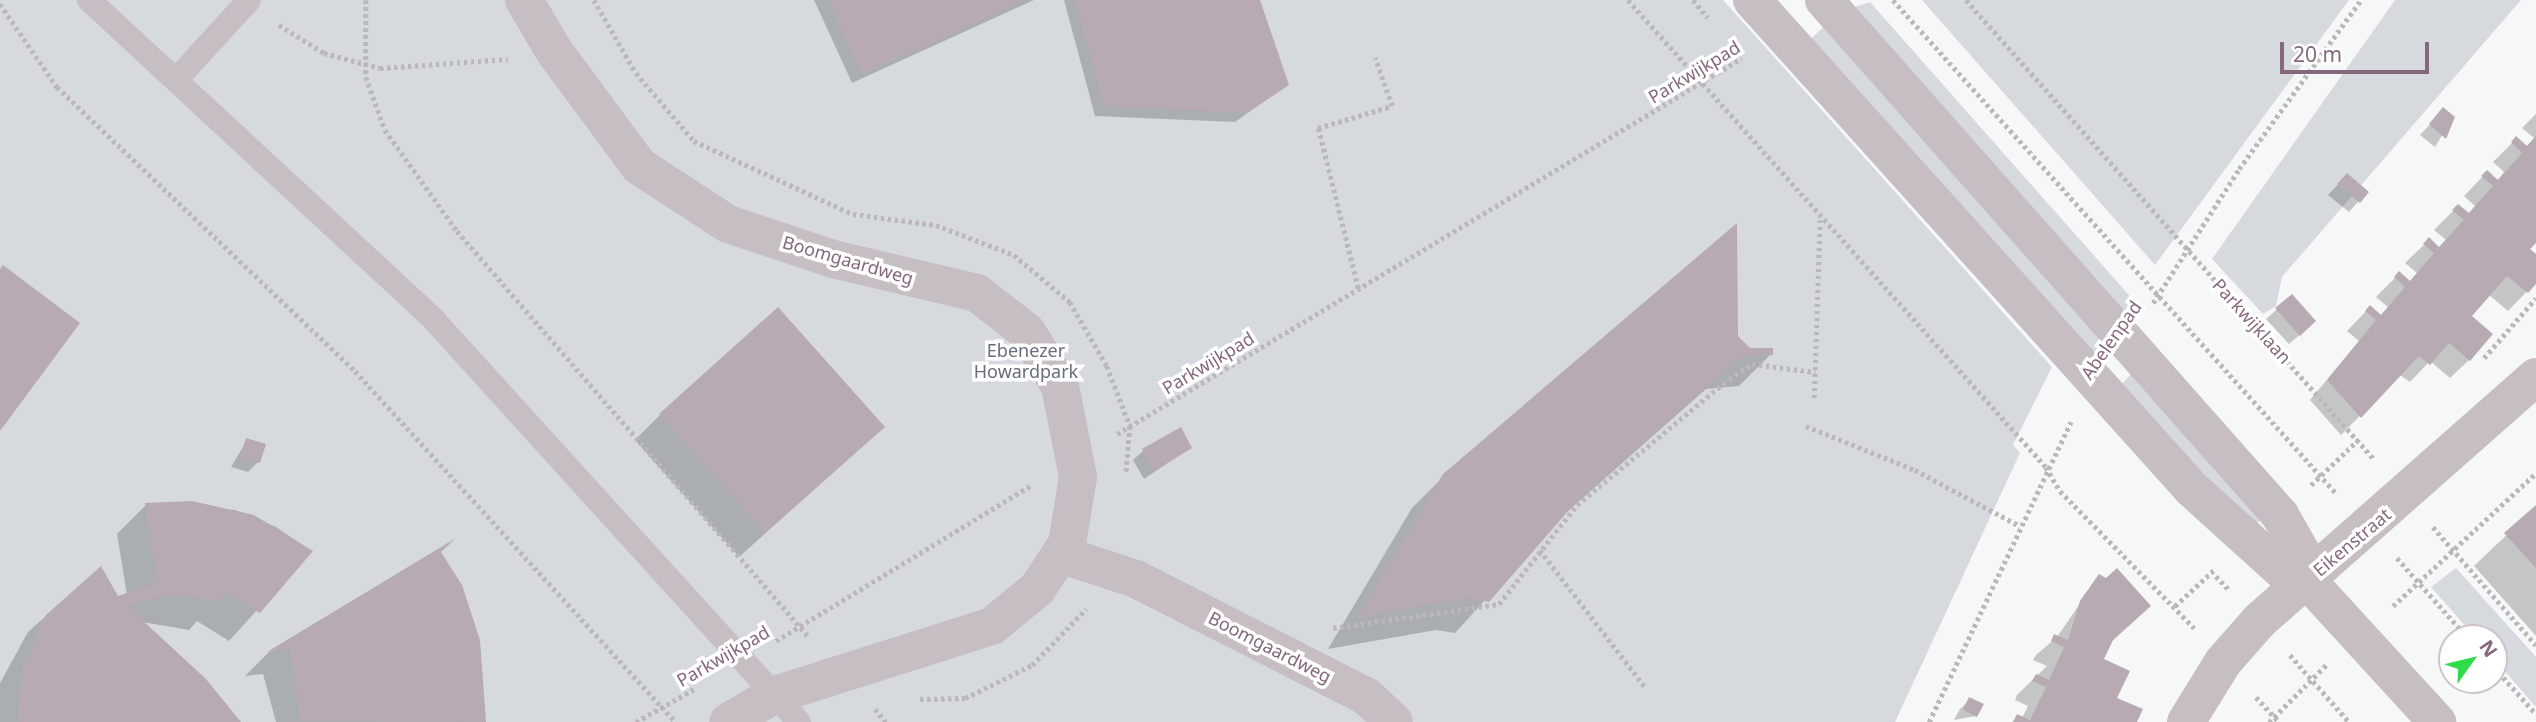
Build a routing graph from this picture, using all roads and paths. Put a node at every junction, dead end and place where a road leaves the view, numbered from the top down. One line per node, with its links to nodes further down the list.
1 (89, 0): 17 (lane)
2 (249, 0): 16 (path); 17 (lane)
3 (366, 0): 16 (path)
4 (524, 0): 14 (street, Boomgaardweg)
5 (594, 0): 28 (path)
6 (1628, 0): 18 (path)
7 (1752, 0): 13 (street)
8 (1824, 0): 23 (street)
9 (1893, 0): 22 (path)
10 (1966, 0): 20 (path, Parkwijklaan)
11 (2361, 0): 20 (path, Abelenpad)
12 (0, 4): 55 (path)
13 (1782, 36): 18 (path, Parkwijkpad); 26 (street)
14 (554, 51): 16 (path); 30 (street, Boomgaardweg)
15 (1375, 58): 21 (path)
16 (367, 65): 43 (path)
17 (176, 80): 46 (lane)
18 (1702, 83): 19 (path); 21 (path, Parkwijkpad)
19 (1820, 219): 24 (path); 31 (path)
20 (2189, 250): 22 (path, Abelenpad); 34 (path, Parkwijklaan)
21 (1358, 289): 28 (path, Parkwijkpad)
22 (2159, 294): 23 (path, Abelenpad); 36 (path)
23 (2128, 341): 41 (street)
24 (1815, 372): 27 (path); 38 (path)
25 (2536, 377): 34 (street, Eikenstraat)
26 (2096, 386): 31 (path, Abelenpad); 41 (street)
27 (1814, 398)
28 (1130, 426): 30 (path, Parkwijkpad); 33 (path)
29 (1806, 426): 35 (path)
30 (1078, 457): 39 (street, Boomgaardweg); 43 (path, Parkwijkpad)
31 (2046, 467): 35 (path, Abelenpad); 47 (path)
32 (2536, 473): 37 (path)
33 (1124, 485)
34 (2407, 496): 36 (street, Eikenstraat); 37 (path, Parkwijklaan)
35 (2020, 526): 64 (path, Abelenpad)
36 (2370, 527): 41 (street, Eikenstraat); 42 (path)
37 (2453, 549): 45 (path, Parkwijklaan)
38 (1540, 550): 44 (path); 51 (path)
39 (1060, 554): 40 (street, Boomgaardweg); 48 (street, Boomgaardweg)
40 (1109, 571): 54 (path); 63 (street, Boomgaardweg)
41 (2307, 580): 47 (street, Eikenstraat); 68 (street)
42 (2456, 624)
43 (800, 626): 46 (path, Parkwijkpad); 48 (path)
44 (1329, 628)
45 (2536, 645)
46 (744, 661): 52 (lane); 55 (path, Parkwijkpad)
47 (2222, 662): 57 (path); 65 (street, Eikenstraat)
48 (842, 674): 52 (street, Boomgaardweg)
49 (2311, 679): 57 (path)
50 (2508, 683): 56 (path)
51 (1645, 687)
52 (774, 695): 60 (street, Boomgaardweg); 61 (lane)
53 (879, 700): 62 (path)
54 (904, 700)
55 (662, 707): 58 (path, Parkwijkpad); 59 (path)
56 (2536, 714)
57 (2272, 715): 66 (path); 67 (path)
58 (636, 722)
59 (675, 722)
60 (728, 722)
61 (799, 722)
62 (886, 722)
63 (1394, 722)
64 (1929, 722)
65 (2186, 722)
66 (2269, 722)
67 (2279, 722)
68 (2437, 722)

